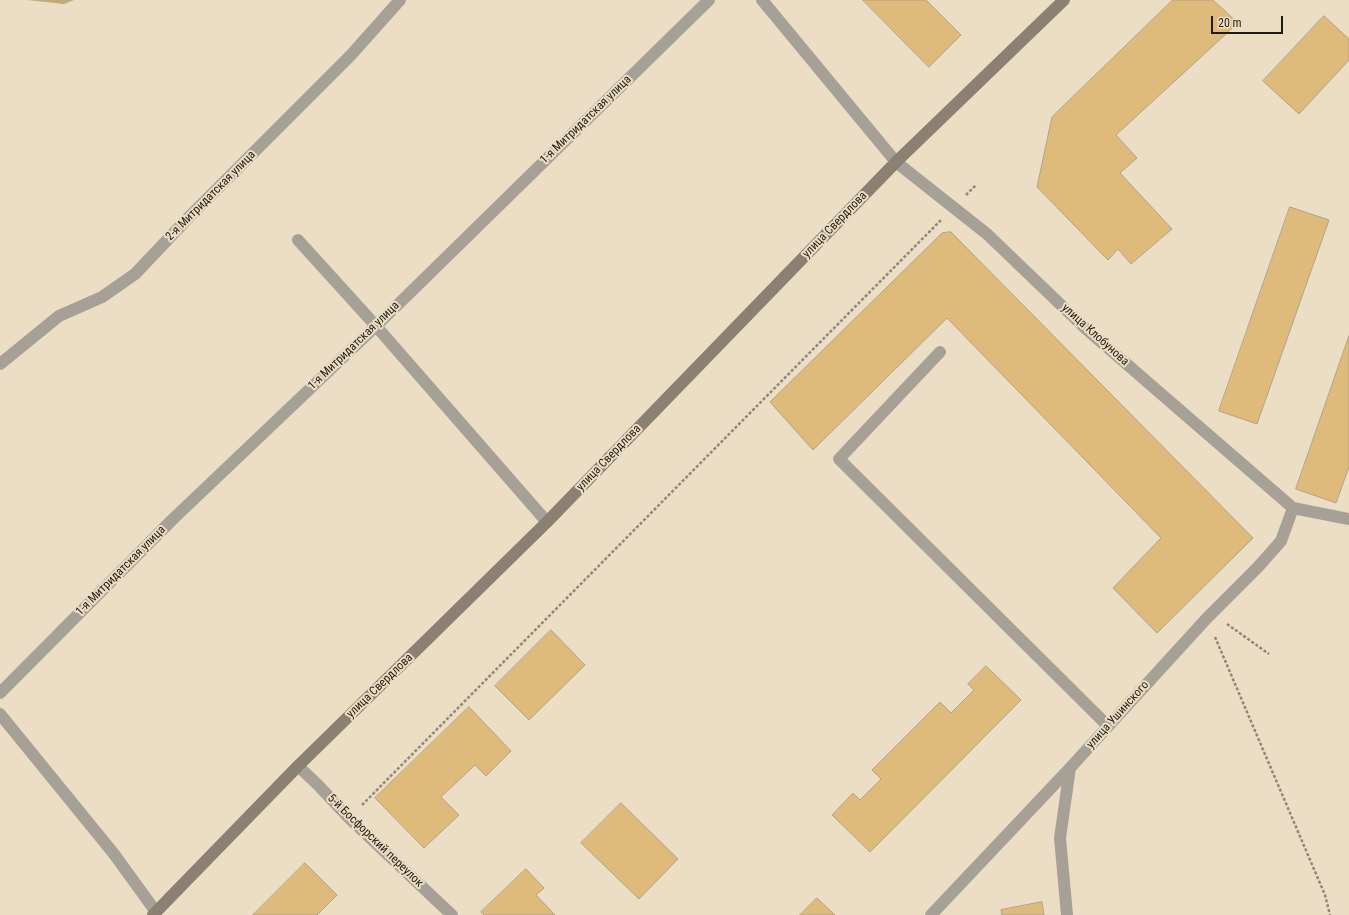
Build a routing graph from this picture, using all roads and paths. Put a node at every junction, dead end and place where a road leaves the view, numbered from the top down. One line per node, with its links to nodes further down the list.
1 (400, 0): 11 (street, 2-я Митридатская улица)
2 (709, 0): 9 (street, 1-я Митридатская улица)
3 (762, 0): 5 (street, улица Клобунова)
4 (1064, 0): 5 (main road, улица Свердлова)
5 (896, 162): 7 (street, улица Клобунова); 14 (main road, улица Свердлова)
6 (976, 185): 7 (path)
7 (954, 208): 12 (street, улица Клобунова); 22 (path)
8 (298, 240): 9 (street)
9 (376, 326): 14 (street); 17 (street, 1-я Митридатская улица)
10 (940, 352): 19 (street)
11 (0, 364)
12 (1293, 508): 13 (street); 15 (street, улица Ушинского)
13 (1349, 519)
14 (547, 522): 20 (main road, улица Свердлова)
15 (1207, 618): 16 (path); 19 (street, улица Ушинского); 27 (path)
16 (1269, 654)
17 (0, 693)
18 (0, 714): 23 (street)
19 (1108, 726): 21 (street, улица Ушинского)
20 (298, 766): 22 (street, 5-й Босфорский переулок); 23 (main road, улица Свердлова)
21 (1070, 768): 25 (street, улица Ушинского); 26 (street)
22 (348, 818): 24 (street, 5-й Босфорский переулок)
23 (155, 914)
24 (452, 915)
25 (931, 915)
26 (1067, 915)
27 (1330, 915)

